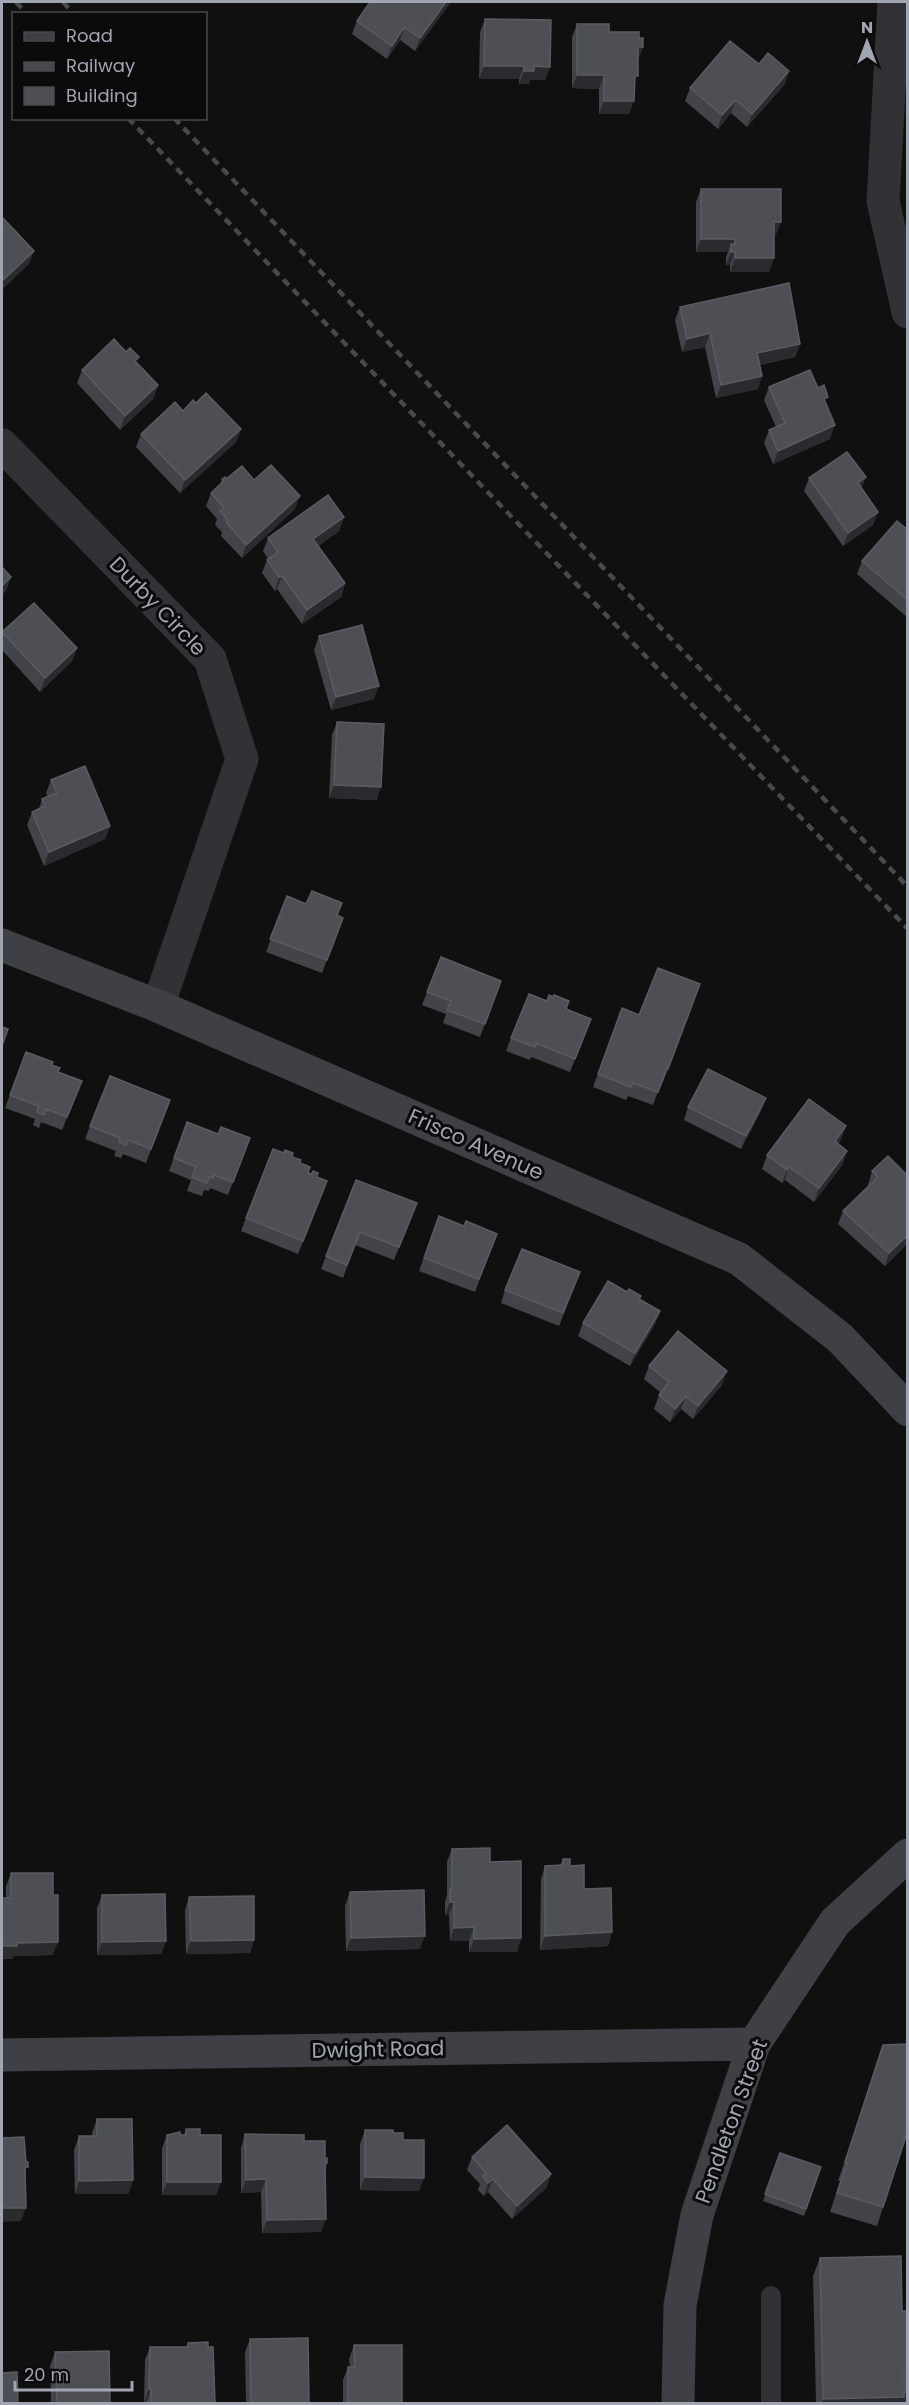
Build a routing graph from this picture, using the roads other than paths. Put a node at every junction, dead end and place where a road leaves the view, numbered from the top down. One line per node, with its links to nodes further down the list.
1 (894, 2): 2 (street)
2 (908, 312)
3 (2, 445): 5 (street, Durby Circle)
4 (2, 945): 5 (street, Frisco Avenue)
5 (158, 1006): 6 (street, Frisco Avenue)
6 (908, 1410)
7 (908, 1855): 8 (street, Pendleton Street)
8 (754, 2044): 9 (street, Dwight Road); 11 (street, Pendleton Street)
9 (2, 2055)
10 (771, 2296): 12 (lane)
11 (678, 2403)
12 (771, 2403)

